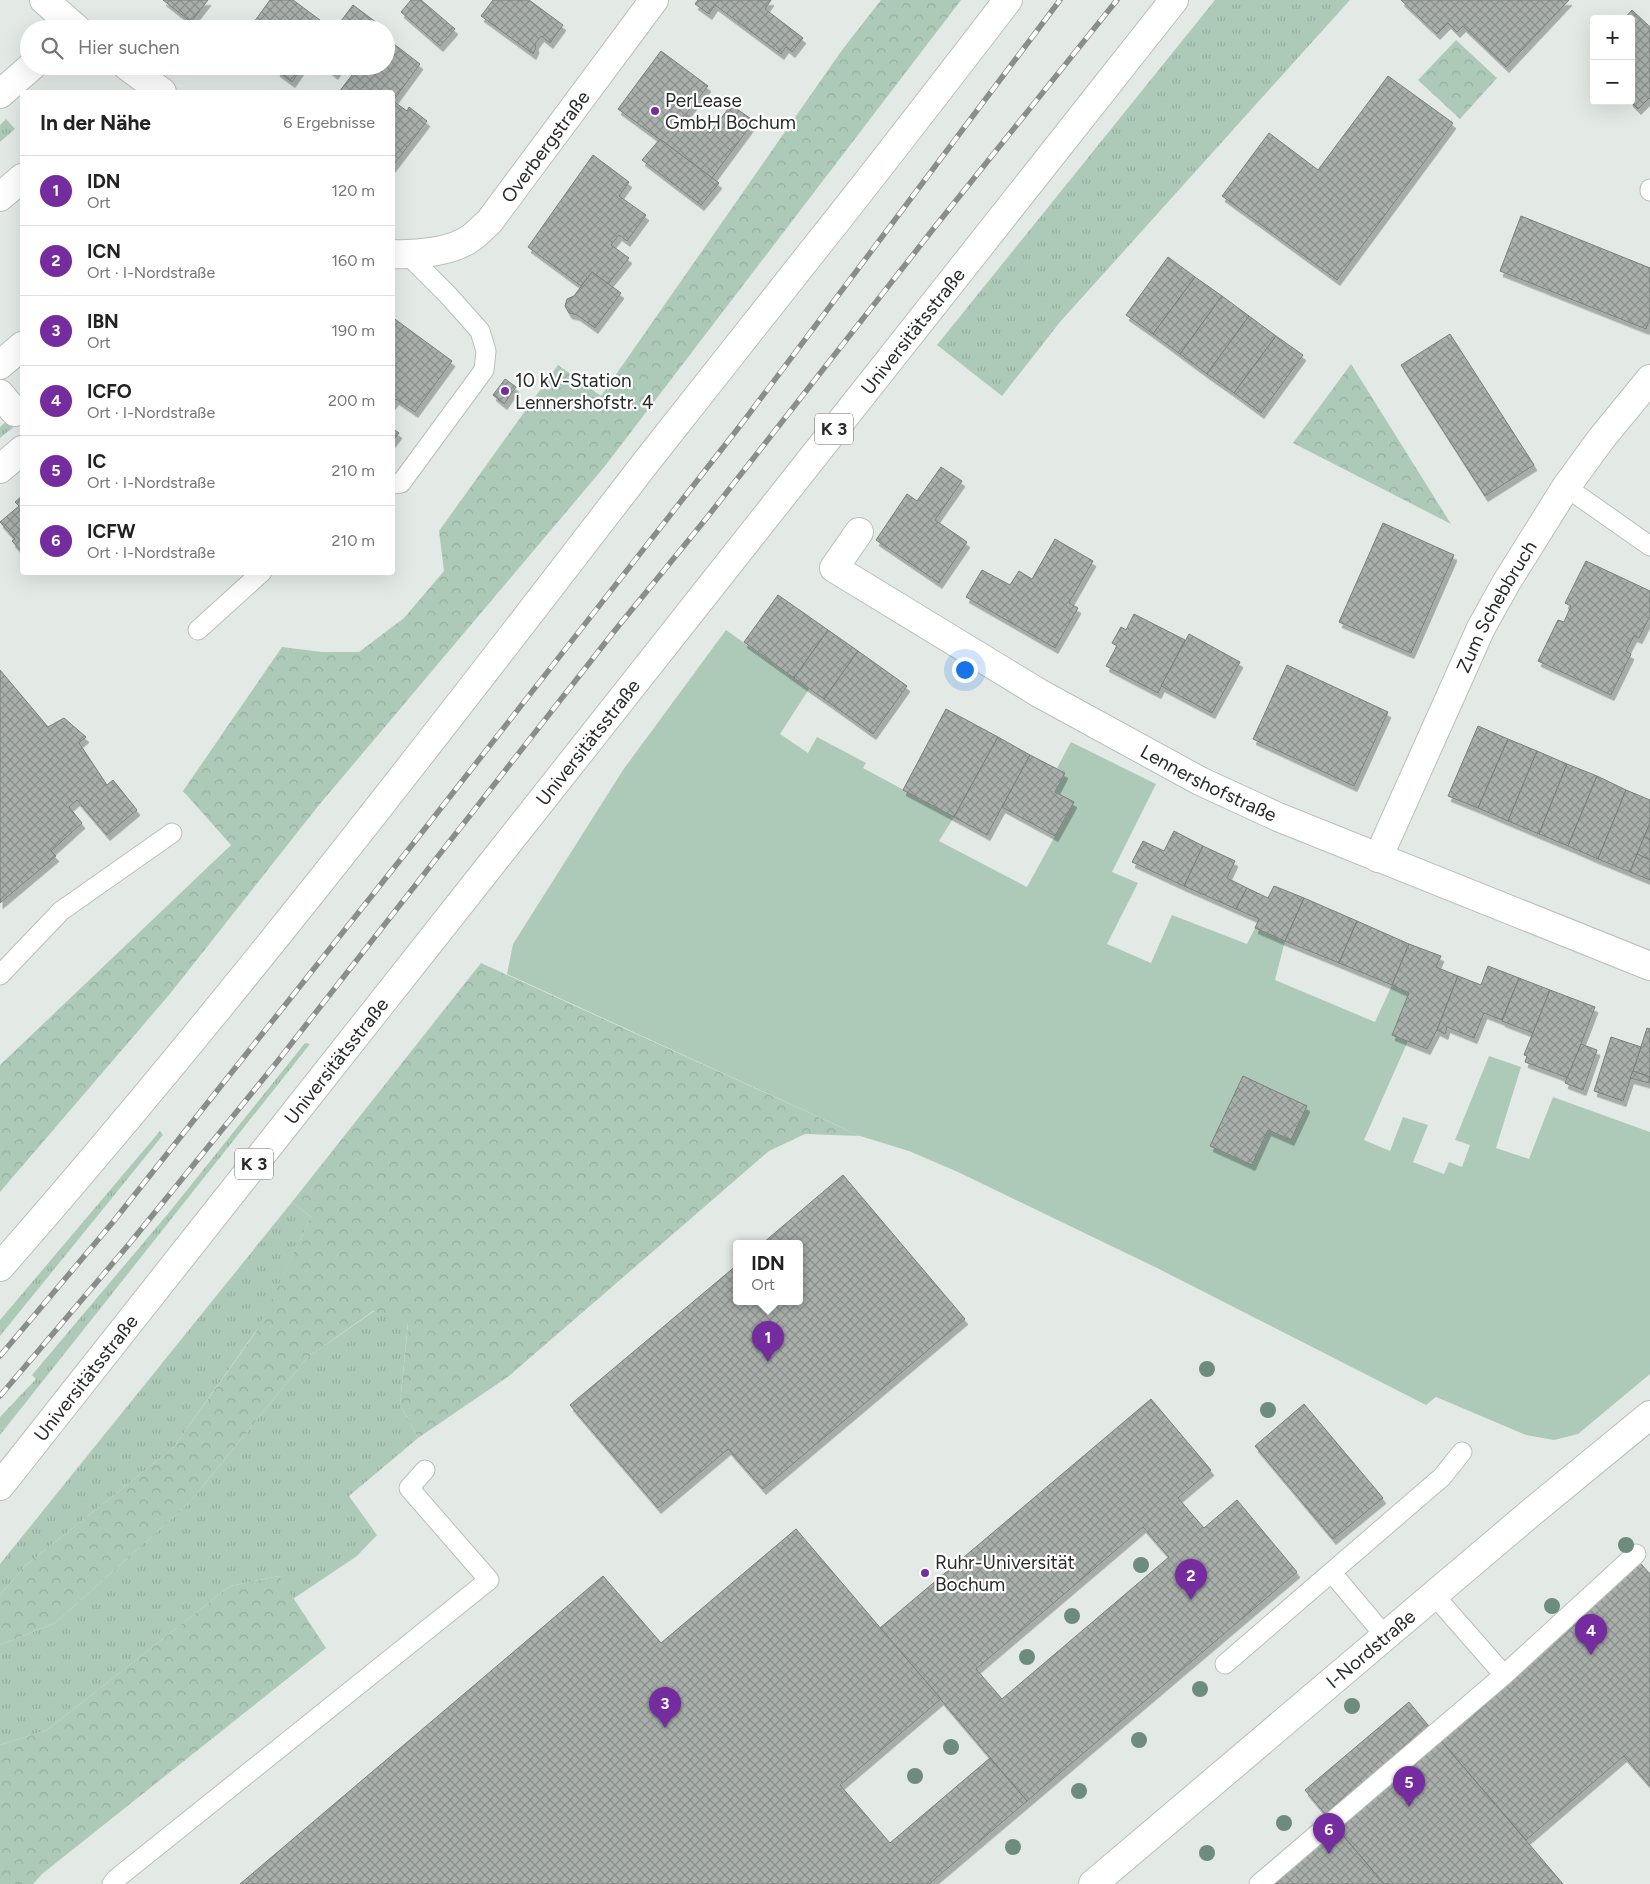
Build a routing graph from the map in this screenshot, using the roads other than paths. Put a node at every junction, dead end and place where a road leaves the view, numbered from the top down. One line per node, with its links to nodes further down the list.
1 (44, 0): 5 (main road)
2 (654, 0): 12 (main road, Overbergstraße)
3 (1008, 0): 28 (main road)
4 (1174, 0): 32 (main road, Universitätsstraße / K 3)
5 (66, 20)
6 (25, 75): 9 (main road)
7 (139, 75): 8 (main road)
8 (159, 90)
9 (11, 94)
10 (20, 180): 11 (main road)
11 (0, 197)
12 (400, 255): 18 (lane)
13 (20, 348): 14 (main road)
14 (0, 365)
15 (1650, 378): 19 (main road, Zum Schebbruch)
16 (20, 452): 17 (main road)
17 (0, 470)
18 (395, 484)
19 (1566, 486): 21 (lane); 25 (main road, Zum Schebbruch)
20 (859, 532): 25 (main road, Lennershofstraße)
21 (1650, 546)
22 (259, 575): 23 (lane)
23 (198, 630)
24 (172, 833): 27 (lane)
25 (1378, 858): 26 (main road, Lennershofstraße)
26 (1650, 966)
27 (0, 975)
28 (0, 1267)
29 (1650, 1415): 36 (main road, I-Nordstraße)
30 (1462, 1452): 35 (lane)
31 (425, 1470): 40 (lane)
32 (7, 1477): 33 (main road, Universitätsstraße)
33 (0, 1493)
34 (1636, 1554): 39 (lane)
35 (1332, 1573): 37 (lane); 38 (lane)
36 (1434, 1595): 37 (main road, I-Nordstraße); 39 (lane)
37 (1385, 1636): 41 (main road, I-Nordstraße)
38 (1225, 1664)
39 (1504, 1675): 42 (lane)
40 (112, 1884)
41 (1093, 1884)
42 (1259, 1884)

